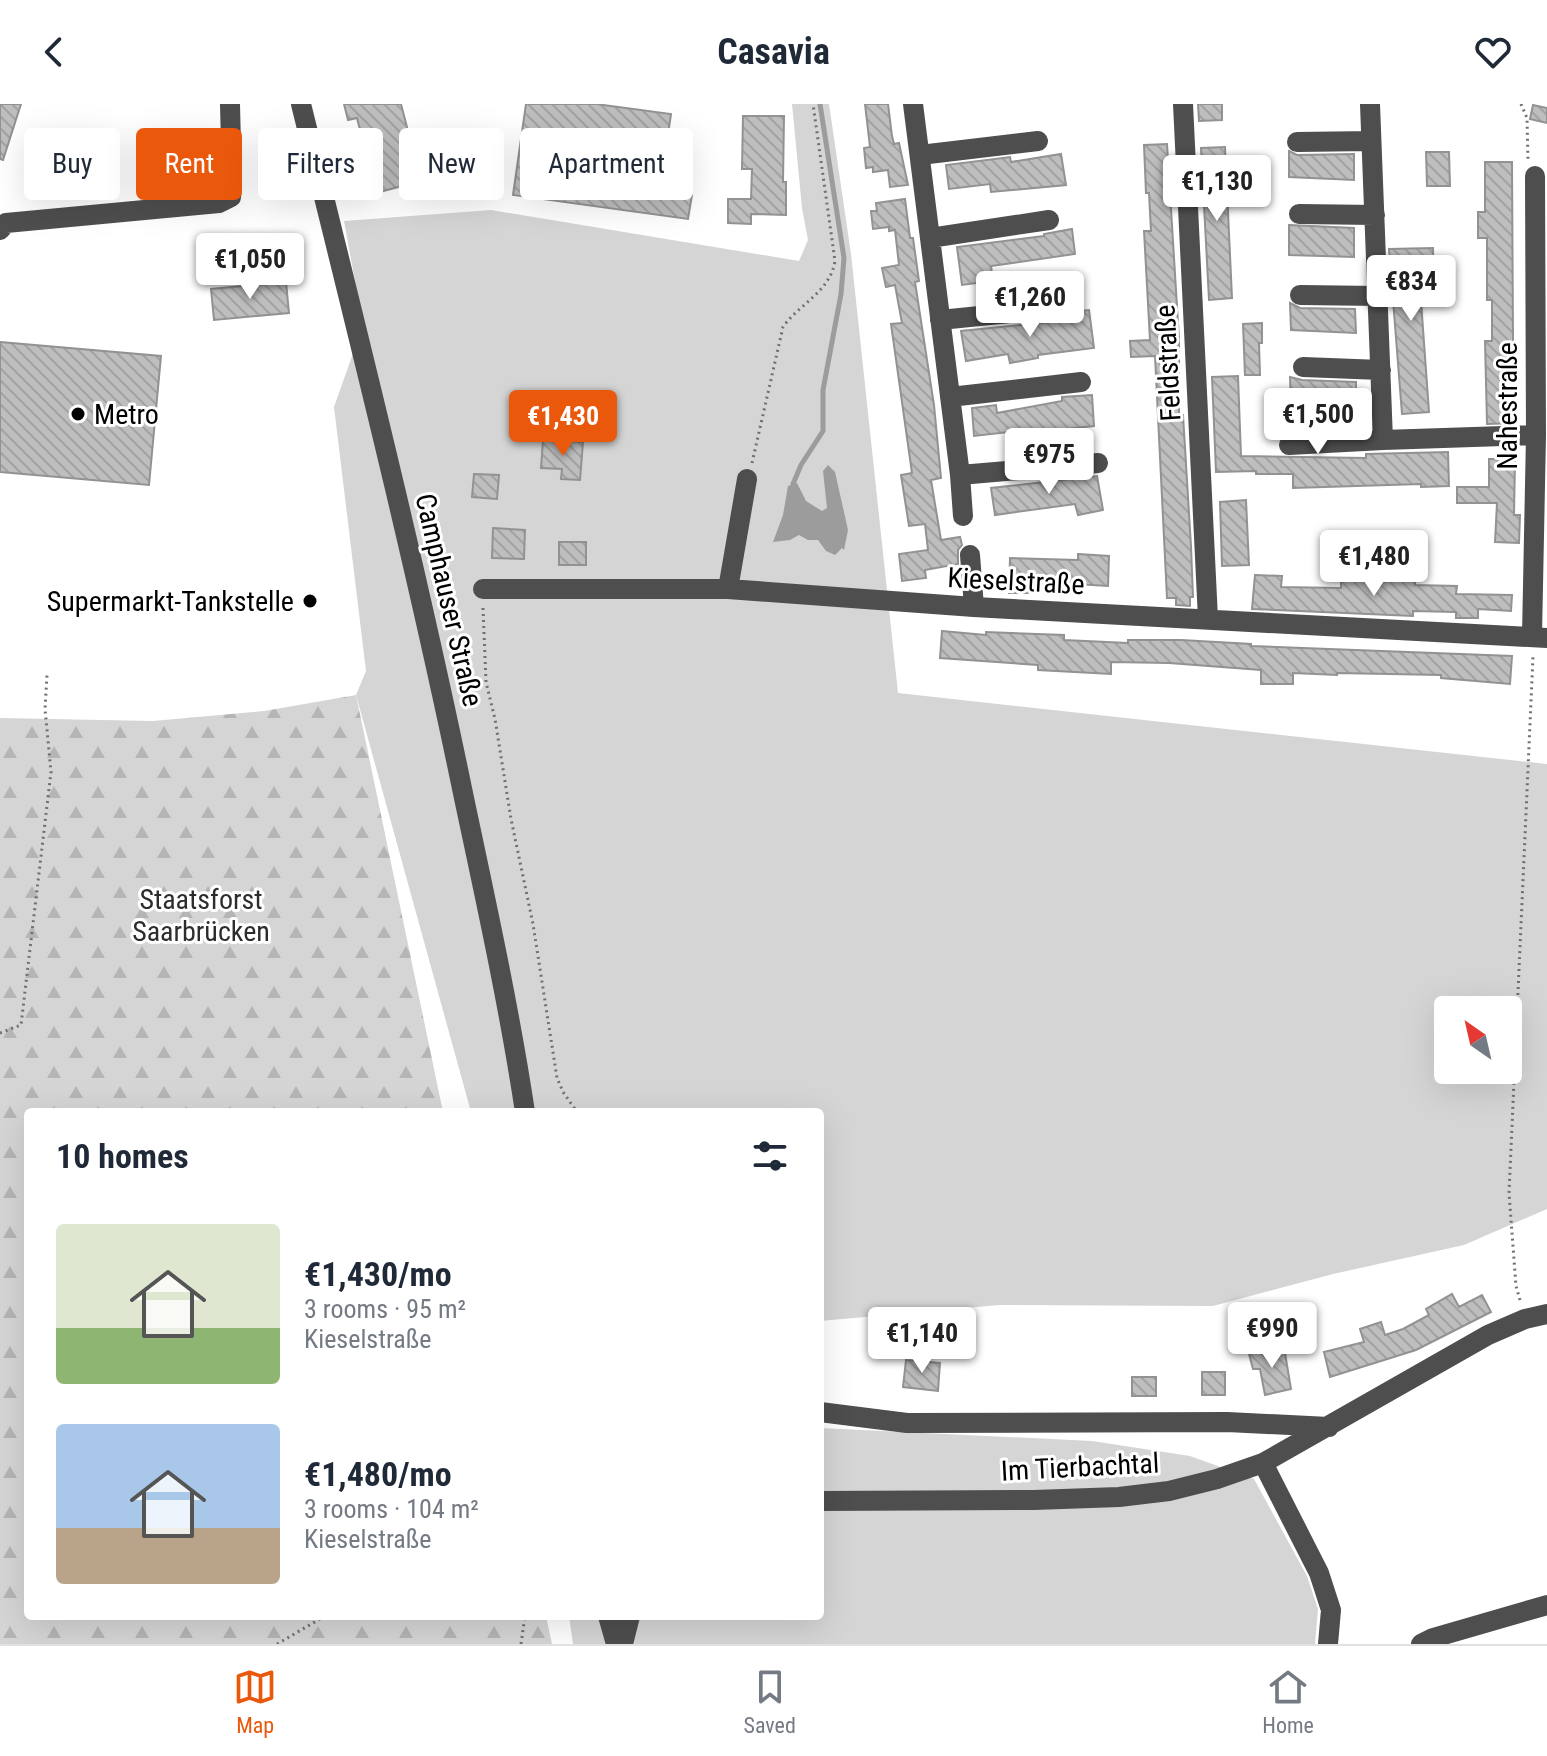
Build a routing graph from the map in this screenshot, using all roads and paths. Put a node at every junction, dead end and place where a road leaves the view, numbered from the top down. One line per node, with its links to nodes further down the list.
1 (230, 104): 16 (street)
2 (301, 104): 41 (street, Camphauser Straße)
3 (813, 104): 31 (path)
4 (913, 104): 11 (street)
5 (1183, 104): 37 (street, Feldstraße)
6 (1370, 104): 9 (street)
7 (1521, 104): 12 (path)
8 (1038, 141): 11 (street)
9 (1371, 141): 10 (street); 14 (street)
10 (1297, 142)
11 (920, 155): 17 (street)
12 (1535, 176): 26 (street, Nahestraße)
13 (1299, 214): 14 (street)
14 (1375, 215): 19 (street)
15 (1049, 220): 17 (street)
16 (0, 230)
17 (930, 238): 21 (street)
18 (1300, 295): 19 (street)
19 (1378, 296): 23 (street)
20 (1068, 307): 21 (street)
21 (940, 320): 25 (street)
22 (1303, 367): 23 (street)
23 (1381, 370): 27 (street)
24 (1081, 382): 25 (street)
25 (950, 397): 30 (street)
26 (1536, 435): 27 (street); 38 (street, Nahestraße)
27 (1383, 440): 28 (street)
28 (1289, 445)
29 (1098, 463): 30 (street)
30 (960, 475): 32 (street)
31 (747, 479): 35 (street)
32 (963, 516)
33 (970, 555): 36 (street)
34 (483, 589): 35 (street, Kieselstraße); 42 (path)
35 (728, 589): 36 (street, Kieselstraße)
36 (974, 607): 37 (street, Kieselstraße)
37 (1208, 619): 38 (street, Kieselstraße)
38 (1539, 637): 43 (path)
39 (47, 675): 40 (path)
40 (0, 1033)
41 (524, 1108)
42 (574, 1108)
43 (1516, 1286)
44 (1547, 1314): 46 (street, Im Tierbachtal)
45 (824, 1413): 46 (street, Im Tierbachtal)
46 (1329, 1427): 47 (street, Im Tierbachtal)
47 (1263, 1463): 48 (street, Im Tierbachtal); 58 (street)
48 (824, 1501)
49 (1547, 1605): 59 (street)
50 (318, 1620): 54 (path)
51 (524, 1620): 55 (path)
52 (609, 1620): 56 (street)
53 (629, 1620): 57 (street)
54 (277, 1644)
55 (521, 1644)
56 (616, 1644)
57 (623, 1644)
58 (1328, 1644)
59 (1421, 1644)

